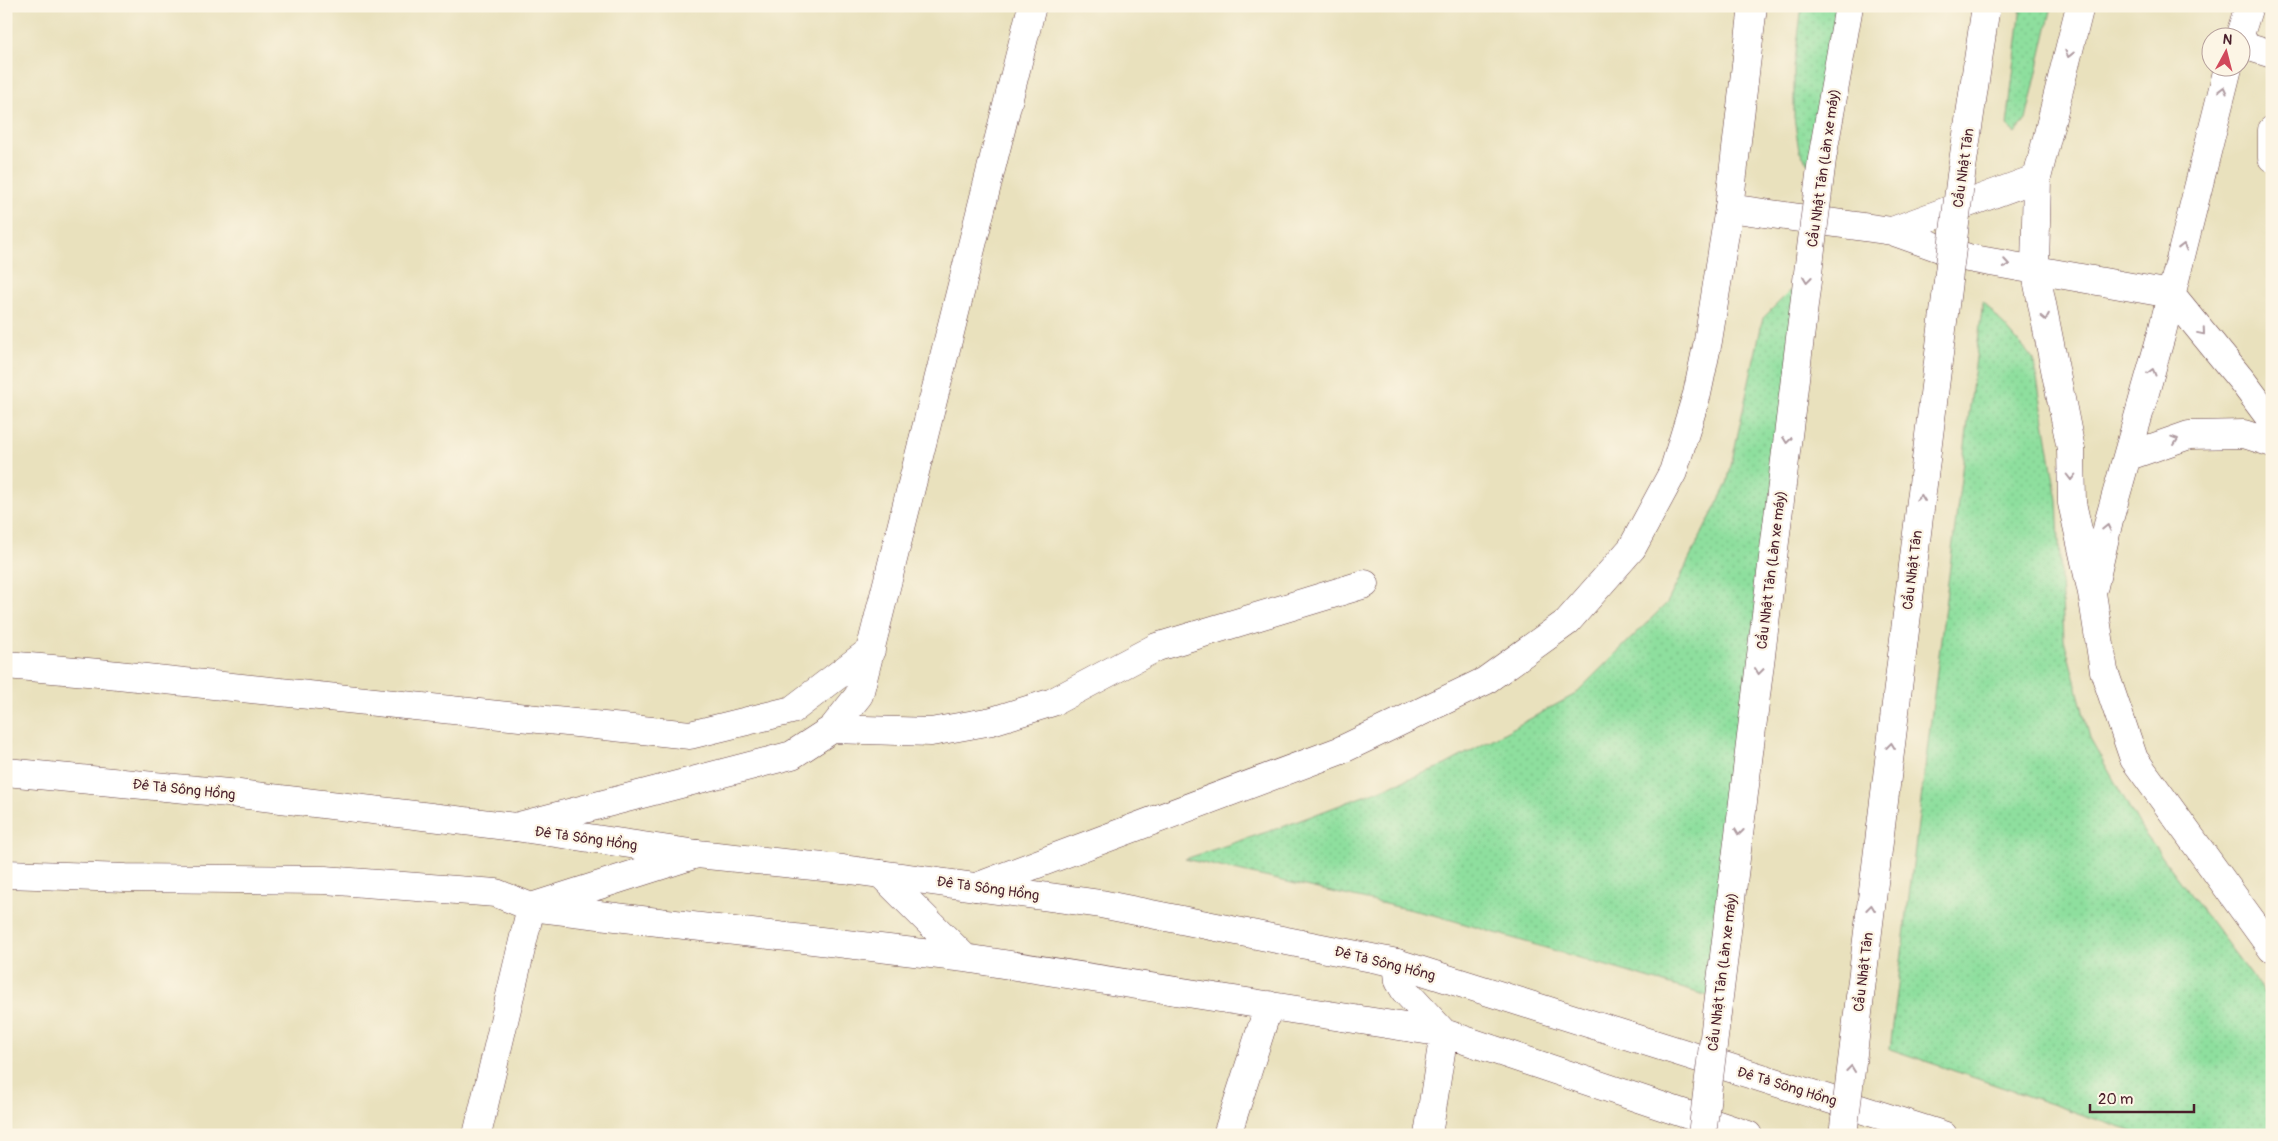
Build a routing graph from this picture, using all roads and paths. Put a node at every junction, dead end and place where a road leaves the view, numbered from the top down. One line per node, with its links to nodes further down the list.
1 (1032, 6): 25 (main road)
2 (1753, 6): 16 (main road)
3 (1849, 6): 43 (main road, Cầu Nhật Tân (Làn xe máy), one-way to 43, bridge)
4 (1861, 6): 44 (main road)
5 (1986, 6): 46 (main road, Cầu Nhật Tân, one-way to 5, bridge)
6 (1997, 6): 47 (main road)
7 (2080, 6): 15 (main road, one-way to 15)
8 (2249, 6): 9 (main road)
9 (2242, 28)
10 (2250, 47): 11 (main road)
11 (2272, 54)
12 (2225, 78): 19 (main road, one-way to 12)
13 (2272, 130): 14 (main road)
14 (2272, 158)
15 (2037, 178): 17 (main road); 18 (main road)
16 (1729, 208): 17 (main road); 33 (main road)
17 (1892, 231): 18 (main road, one-way to 18)
18 (2035, 269): 19 (main road); 24 (main road, one-way to 24)
19 (2171, 294): 20 (main road, one-way to 20); 22 (main road, one-way to 19)
20 (2272, 421)
21 (2272, 443): 22 (main road, one-way to 21)
22 (2128, 456): 24 (main road, one-way to 22)
23 (1364, 584): 27 (main road)
24 (2092, 593): 35 (main road)
25 (871, 650): 26 (main road); 27 (main road)
26 (6, 665)
27 (832, 729): 29 (main road)
28 (6, 772): 29 (main road, Đê Tả Sông Hồng)
29 (515, 827): 30 (main road, Đê Tả Sông Hồng)
30 (697, 854): 32 (main road, Đê Tả Sông Hồng); 34 (main road)
31 (6, 874): 34 (main road)
32 (882, 874): 33 (main road, Đê Tả Sông Hồng); 36 (main road)
33 (976, 887): 37 (main road, Đê Tả Sông Hồng)
34 (531, 907): 36 (main road); 40 (main road)
35 (2272, 949)
36 (965, 958): 38 (main road)
37 (1397, 963): 39 (main road); 48 (main road, Đê Tả Sông Hồng)
38 (1269, 1005): 39 (main road); 41 (main road)
39 (1444, 1033): 42 (main road); 45 (main road)
40 (477, 1135)
41 (1227, 1135)
42 (1428, 1135)
43 (1702, 1135)
44 (1720, 1135)
45 (1748, 1135)
46 (1843, 1135)
47 (1861, 1135)
48 (1943, 1135)

